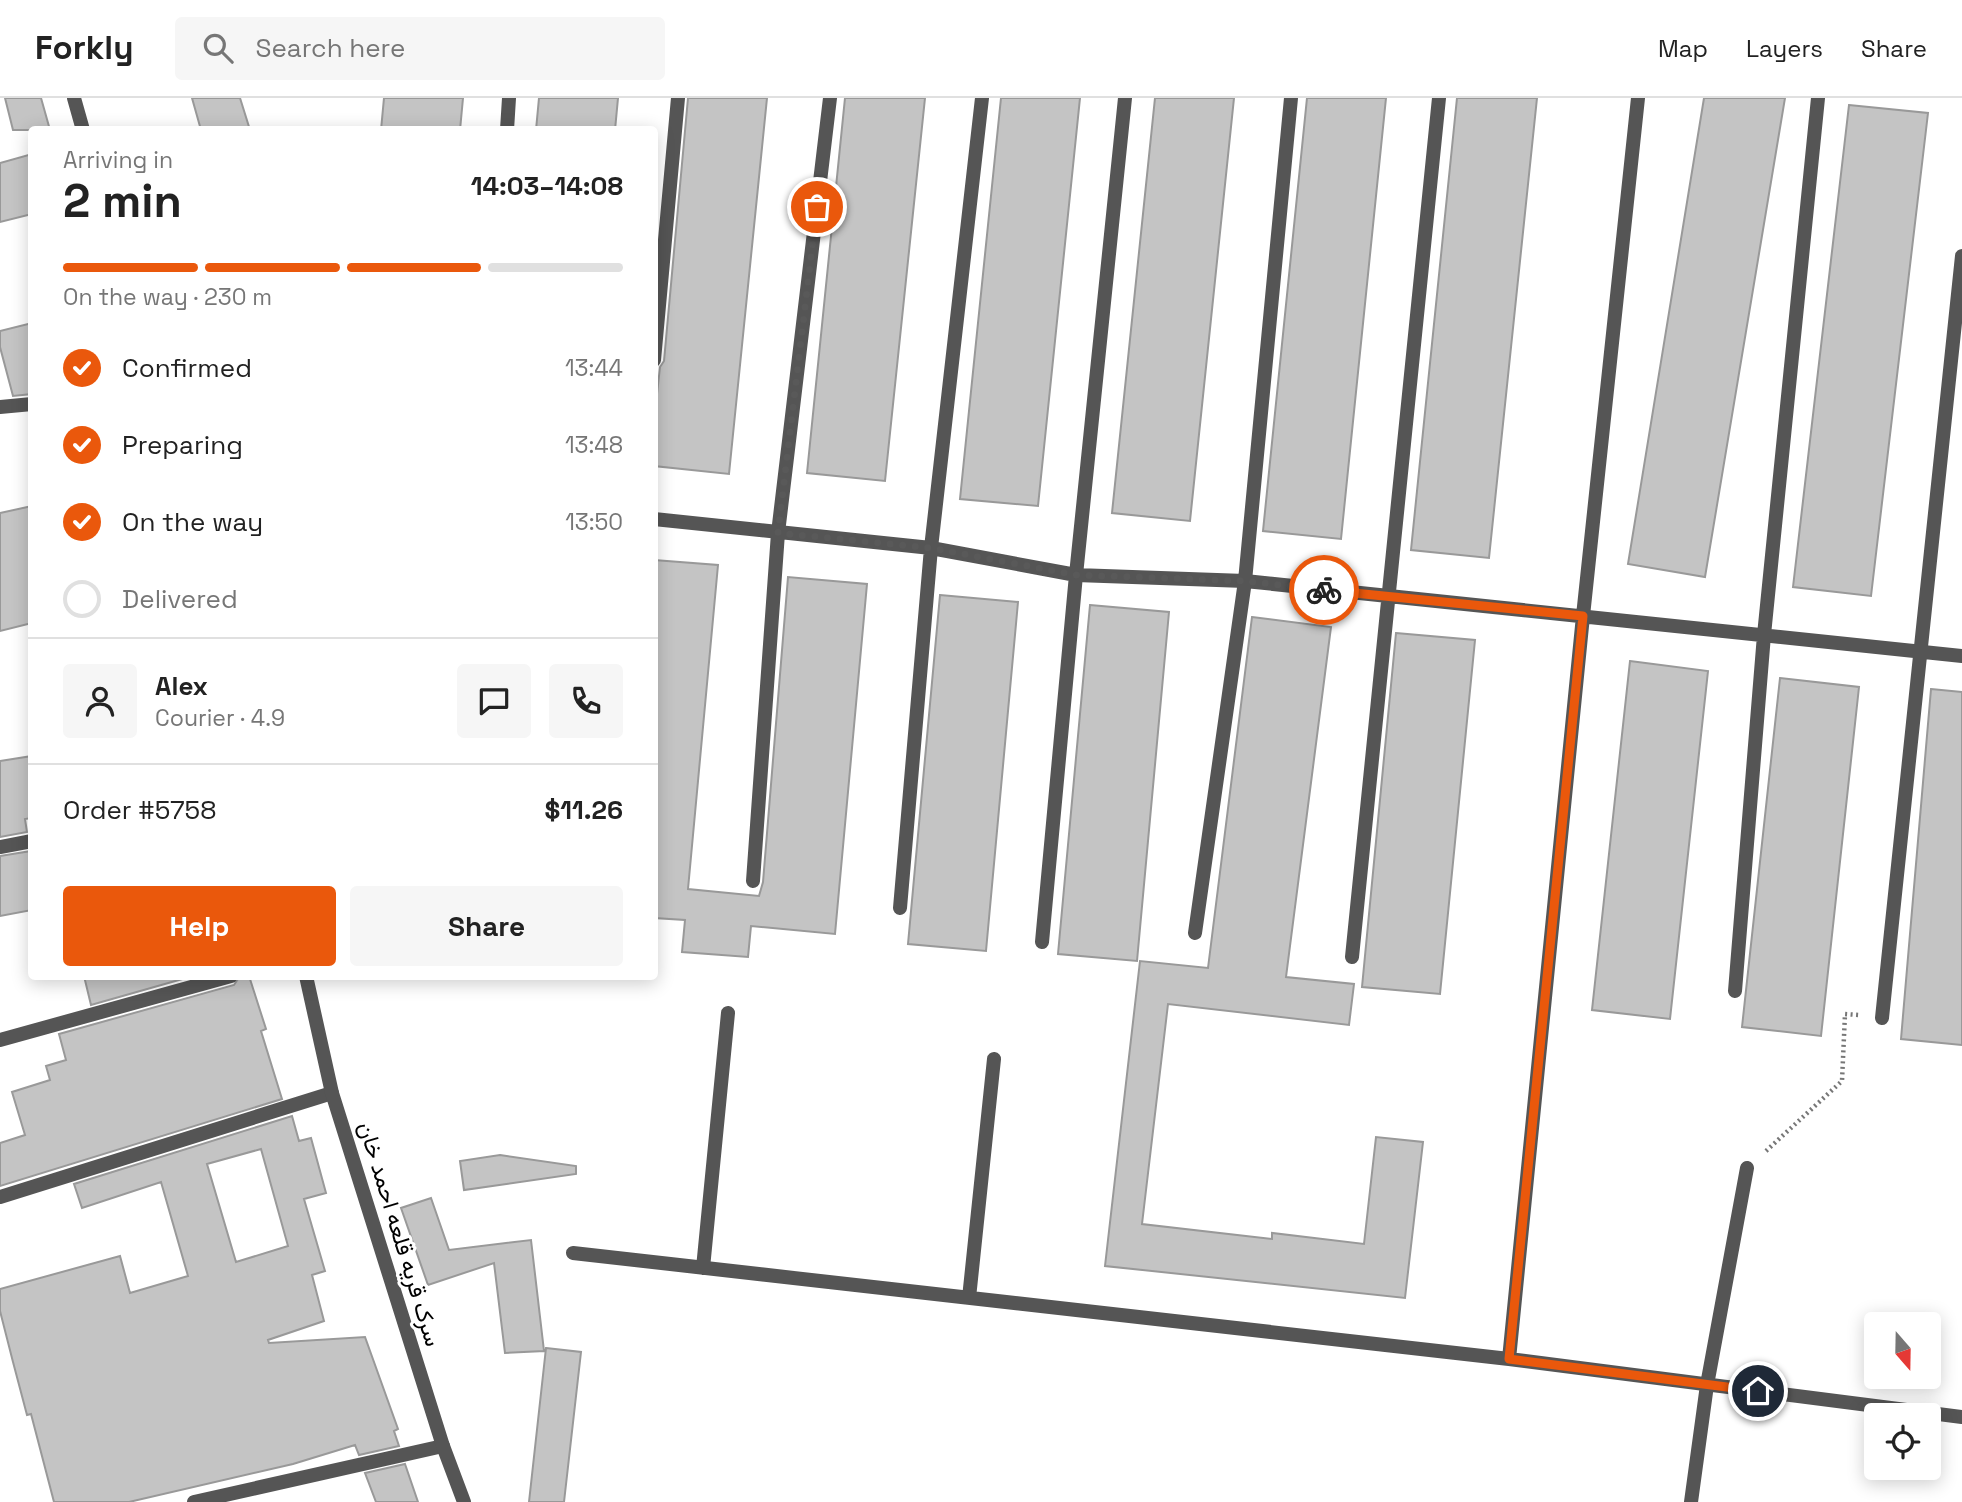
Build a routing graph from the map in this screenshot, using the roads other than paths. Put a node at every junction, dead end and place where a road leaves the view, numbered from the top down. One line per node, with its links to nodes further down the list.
1 (74, 98): 11 (street)
2 (509, 98): 12 (street)
3 (678, 98): 14 (street)
4 (830, 98): 18 (street)
5 (982, 98): 19 (street)
6 (1125, 98): 20 (street)
7 (1291, 98): 21 (street)
8 (1438, 98): 22 (street)
9 (1638, 98): 23 (street)
10 (1818, 98): 24 (street)
11 (82, 126)
12 (507, 126)
13 (1962, 256): 25 (street)
14 (658, 316)
15 (28, 404): 16 (street)
16 (0, 407)
17 (658, 519): 18 (street)
18 (778, 533): 19 (street); 29 (street)
19 (931, 548): 20 (street); 30 (street)
20 (1076, 575): 21 (street); 32 (street)
21 (1245, 581): 22 (street); 31 (street)
22 (1388, 596): 23 (street); 33 (street)
23 (1583, 616): 24 (street); 47 (street)
24 (1764, 635): 25 (street); 36 (street)
25 (1922, 652): 26 (street); 38 (street)
26 (1962, 656)
27 (28, 842): 28 (street)
28 (0, 847)
29 (753, 881)
30 (900, 908)
31 (1195, 933)
32 (1042, 942)
33 (1352, 957)
34 (217, 980): 39 (street)
35 (307, 980): 41 (street, سرک قریه قلعه احمد خان)
36 (1735, 991)
37 (728, 1013): 45 (street)
38 (1882, 1018)
39 (0, 1040)
40 (994, 1059): 46 (street)
41 (332, 1093): 43 (street); 50 (street, سرک قریه قلعه احمد خان)
42 (1747, 1168): 48 (street)
43 (0, 1197)
44 (573, 1253): 45 (street)
45 (703, 1268): 46 (street)
46 (969, 1298): 47 (street)
47 (1509, 1359): 48 (street)
48 (1707, 1385): 49 (street); 53 (street)
49 (1962, 1417)
50 (443, 1446): 51 (street); 52 (street, سرک قریه قلعه احمد خان)
51 (194, 1502)
52 (464, 1502)
53 (1691, 1502)

